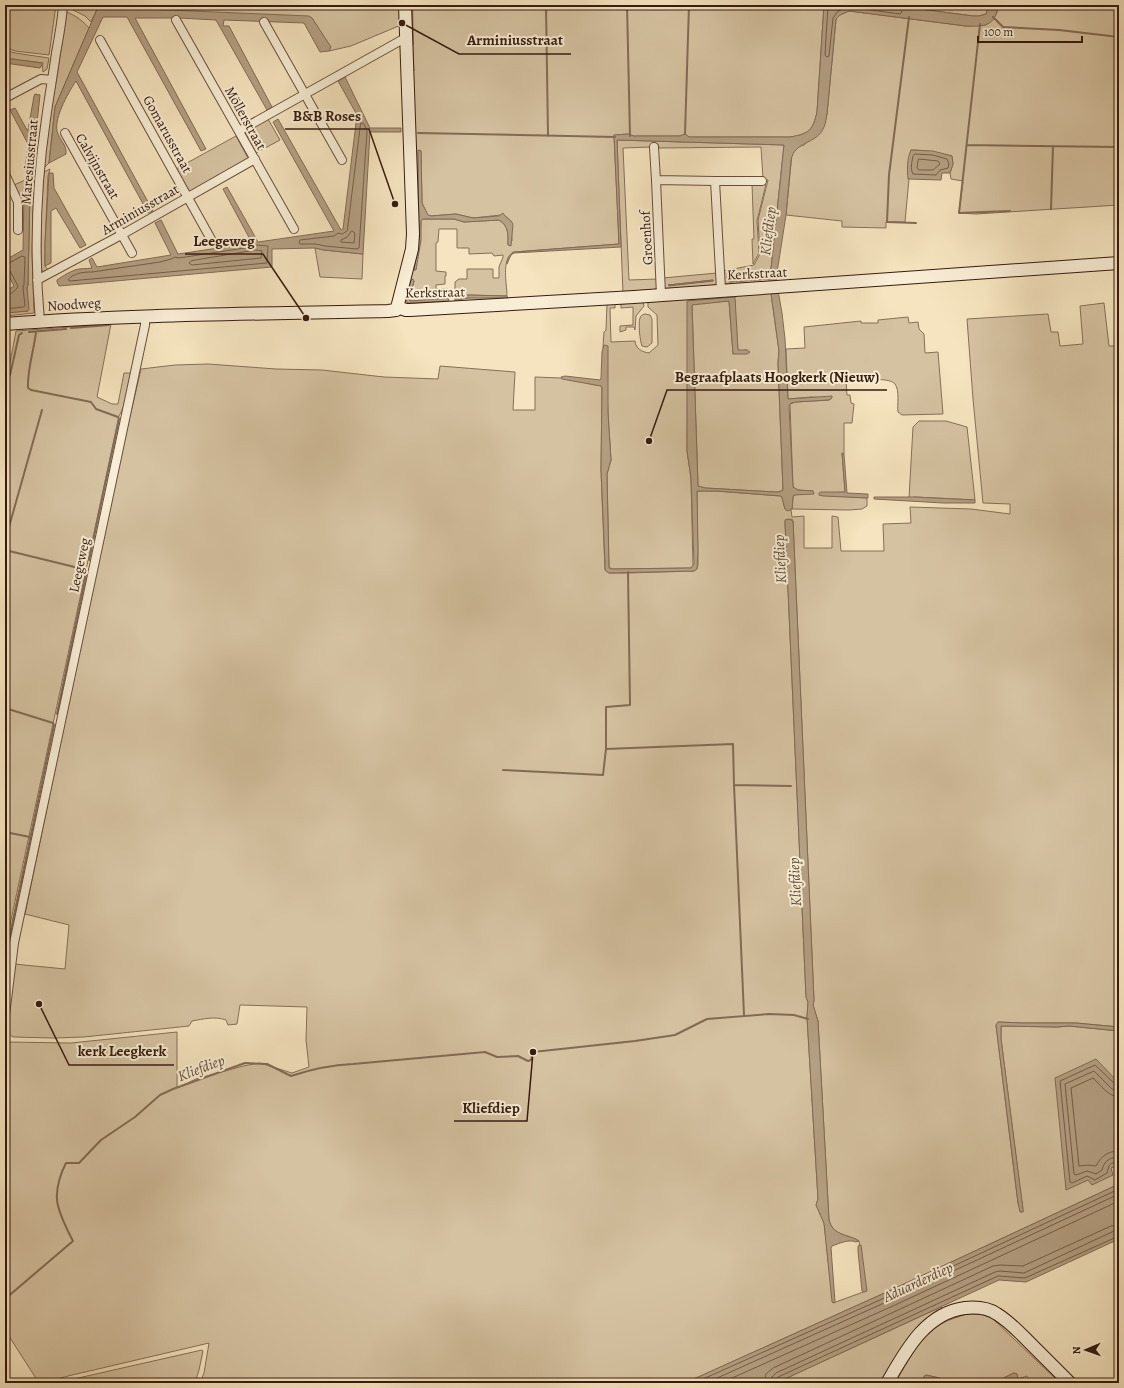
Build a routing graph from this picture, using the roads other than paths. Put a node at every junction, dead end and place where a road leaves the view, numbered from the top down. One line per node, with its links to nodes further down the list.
1 (62, 5): 7 (street, Maresiusstraat)
2 (405, 5): 5 (street)
3 (176, 20): 10 (street, Möllerstraat)
4 (264, 22): 8 (street)
5 (407, 37): 8 (street); 29 (street)
6 (100, 40): 19 (street, Gomarusstraat)
7 (52, 80): 9 (street); 26 (street, Maresiusstraat)
8 (305, 94): 10 (street); 14 (street)
9 (5, 98)
10 (239, 131): 13 (street, Möllerstraat)
11 (65, 133): 22 (street, Calvijnstraat)
12 (654, 147): 16 (street, Groenhof)
13 (255, 159): 19 (street, Arminiusstraat); 20 (street, Möllerstraat)
14 (342, 160)
15 (5, 174): 21 (street)
16 (656, 180): 18 (street); 28 (street, Groenhof)
17 (762, 181): 18 (street)
18 (715, 182): 27 (street)
19 (188, 197): 22 (street, Arminiusstraat); 23 (street, Gomarusstraat)
20 (294, 229)
21 (18, 230)
22 (123, 234): 24 (street, Calvijnstraat); 26 (street, Arminiusstraat)
23 (212, 241)
24 (132, 253)
25 (1119, 263): 27 (street, Kerkstraat)
26 (37, 280): 31 (street, Maresiusstraat)
27 (721, 290): 28 (street, Kerkstraat)
28 (661, 295): 29 (street, Kerkstraat)
29 (397, 308): 30 (street)
30 (145, 316): 31 (street, Noodweg); 33 (street, Leegeweg)
31 (40, 322): 32 (street, Noodweg)
32 (5, 324)
33 (5, 1015)
34 (886, 1383): 35 (street)
35 (1070, 1383)

